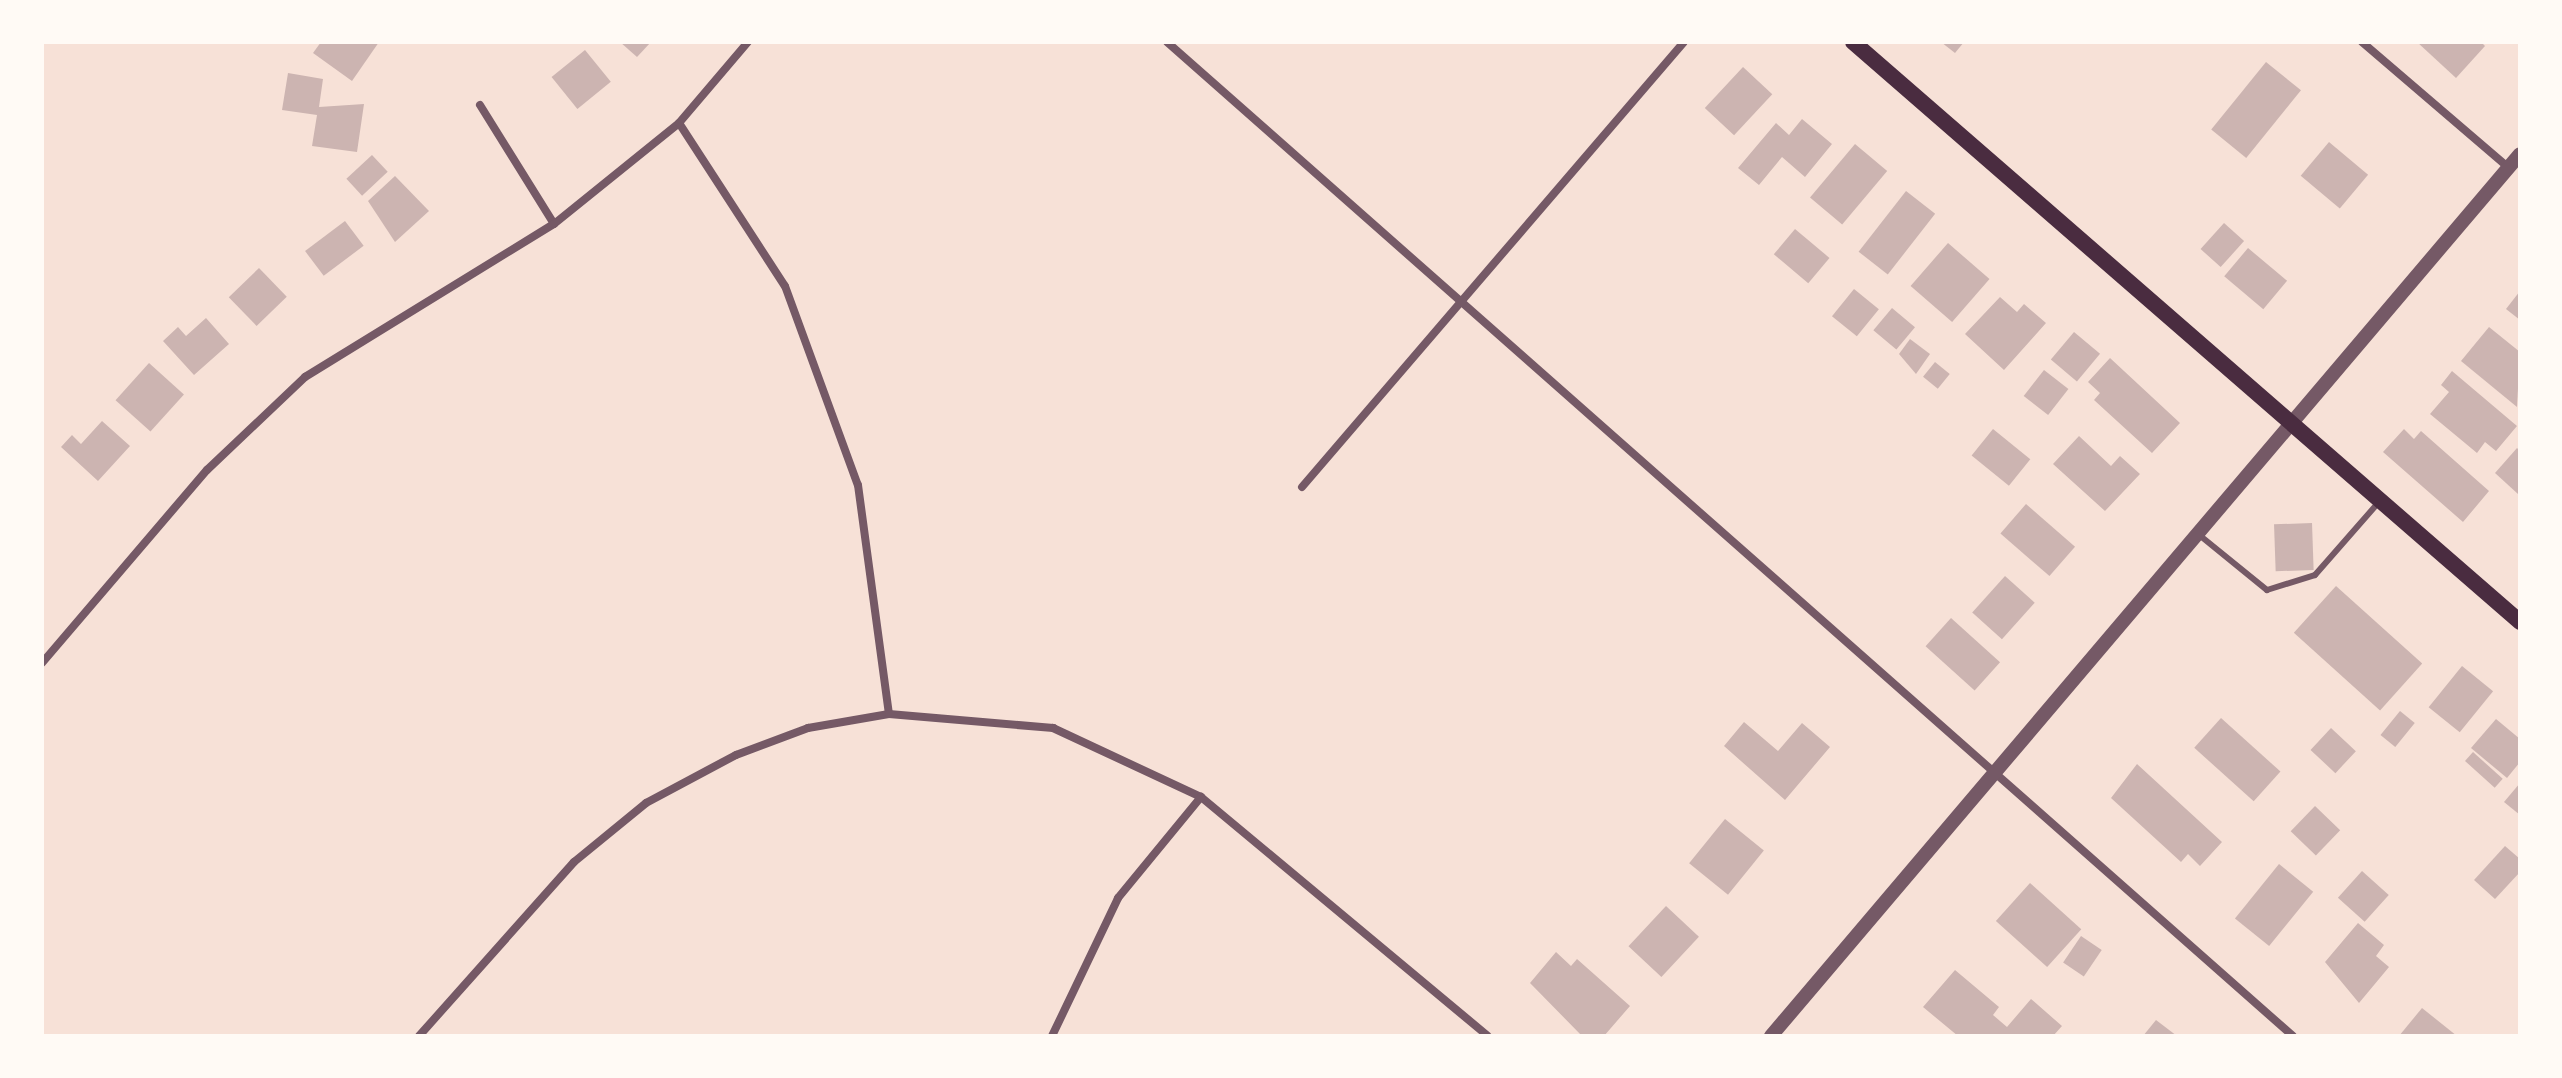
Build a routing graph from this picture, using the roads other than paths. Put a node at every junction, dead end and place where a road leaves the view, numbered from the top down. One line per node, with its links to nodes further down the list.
1 (748, 42): 7 (street)
2 (1167, 42): 11 (street)
3 (1684, 42): 11 (street)
4 (1853, 42): 12 (main road)
5 (2362, 42): 9 (street)
6 (480, 105): 10 (street)
7 (679, 123): 10 (street); 18 (street)
8 (2520, 154): 9 (street)
9 (2509, 168): 12 (street)
10 (554, 224): 17 (street)
11 (1459, 302): 13 (street); 19 (street)
12 (2292, 423): 14 (main road); 15 (street)
13 (1302, 487)
14 (2380, 500): 15 (lane); 16 (main road)
15 (2198, 534): 19 (street)
16 (2520, 622)
17 (42, 663)
18 (889, 714): 20 (street); 21 (street)
19 (1995, 772): 24 (street); 25 (street)
20 (1201, 797): 22 (street); 23 (street)
21 (419, 1036)
22 (1052, 1036)
23 (1488, 1036)
24 (1771, 1036)
25 (2293, 1036)

